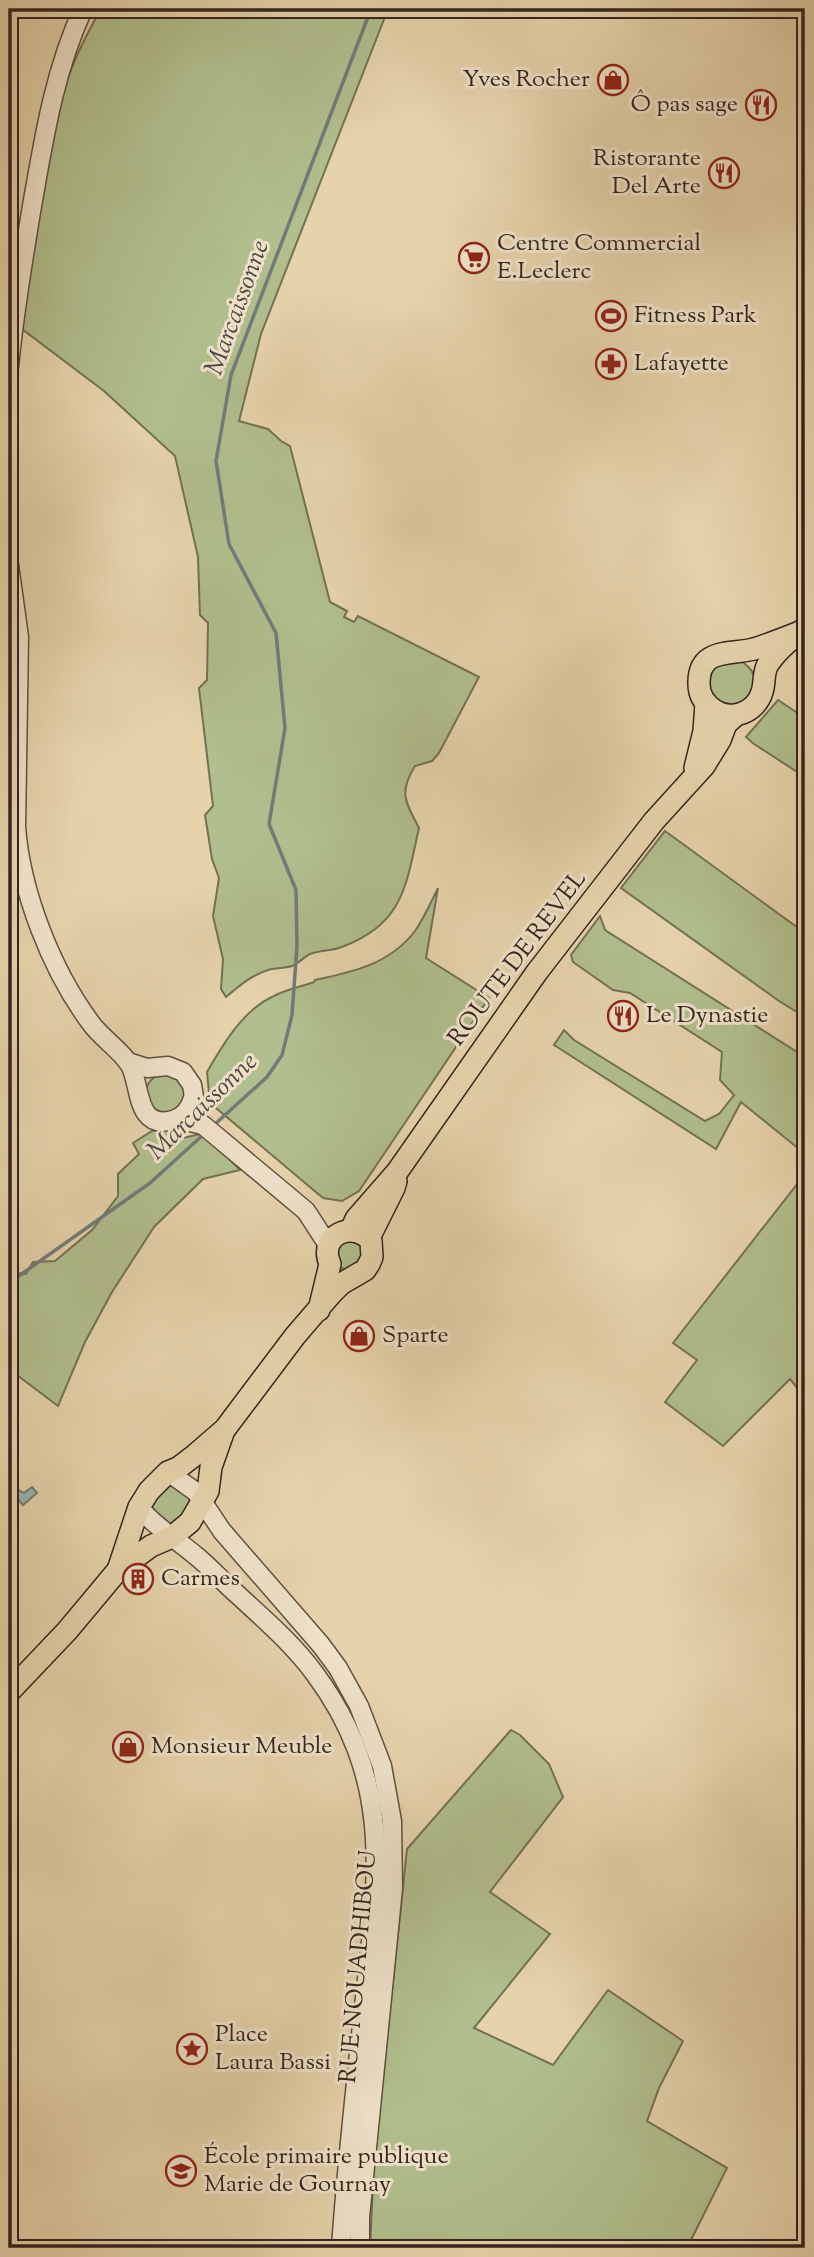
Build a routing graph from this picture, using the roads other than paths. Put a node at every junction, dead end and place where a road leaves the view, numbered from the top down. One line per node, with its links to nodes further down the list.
1 (83, 9): 2 (street)
2 (9, 367)
3 (9, 565): 10 (street)
4 (803, 630): 5 (main road); 6 (main road)
5 (739, 652): 6 (main road); 7 (main road)
6 (763, 678): 8 (main road)
7 (706, 704): 8 (main road); 9 (main road, ROUTE DE REVEL)
8 (736, 715): 9 (main road, ROUTE DE REVEL)
9 (688, 782): 16 (main road, ROUTE DE REVEL)
10 (128, 1062): 11 (street); 12 (street)
11 (155, 1068): 12 (street); 13 (street)
12 (139, 1088): 14 (street)
13 (193, 1098): 14 (street); 15 (street)
14 (177, 1119): 15 (street)
15 (203, 1125): 16 (street)
16 (344, 1241): 17 (main road); 17 (main road, ROUTE DE REVEL); 18 (main road, ROUTE DE REVEL)
17 (355, 1275): 18 (main road, ROUTE DE REVEL)
18 (319, 1310): 19 (main road, ROUTE DE REVEL)
19 (225, 1429): 20 (main road, ROUTE DE REVEL); 21 (main road, ROUTE DE REVEL)
20 (168, 1472): 21 (street, RUE NOUADHIBOU); 22 (main road, ROUTE DE REVEL)
21 (203, 1502): 23 (main road, ROUTE DE REVEL); 27 (street, RUE NOUADHIBOU)
22 (139, 1507): 23 (street, RUE NOUADHIBOU); 24 (main road, ROUTE DE REVEL)
23 (172, 1537): 24 (main road, ROUTE DE REVEL); 26 (street, RUE NOUADHIBOU)
24 (118, 1570): 25 (main road, ROUTE DE REVEL)
25 (9, 1692)
26 (341, 2248)
27 (359, 2248)

